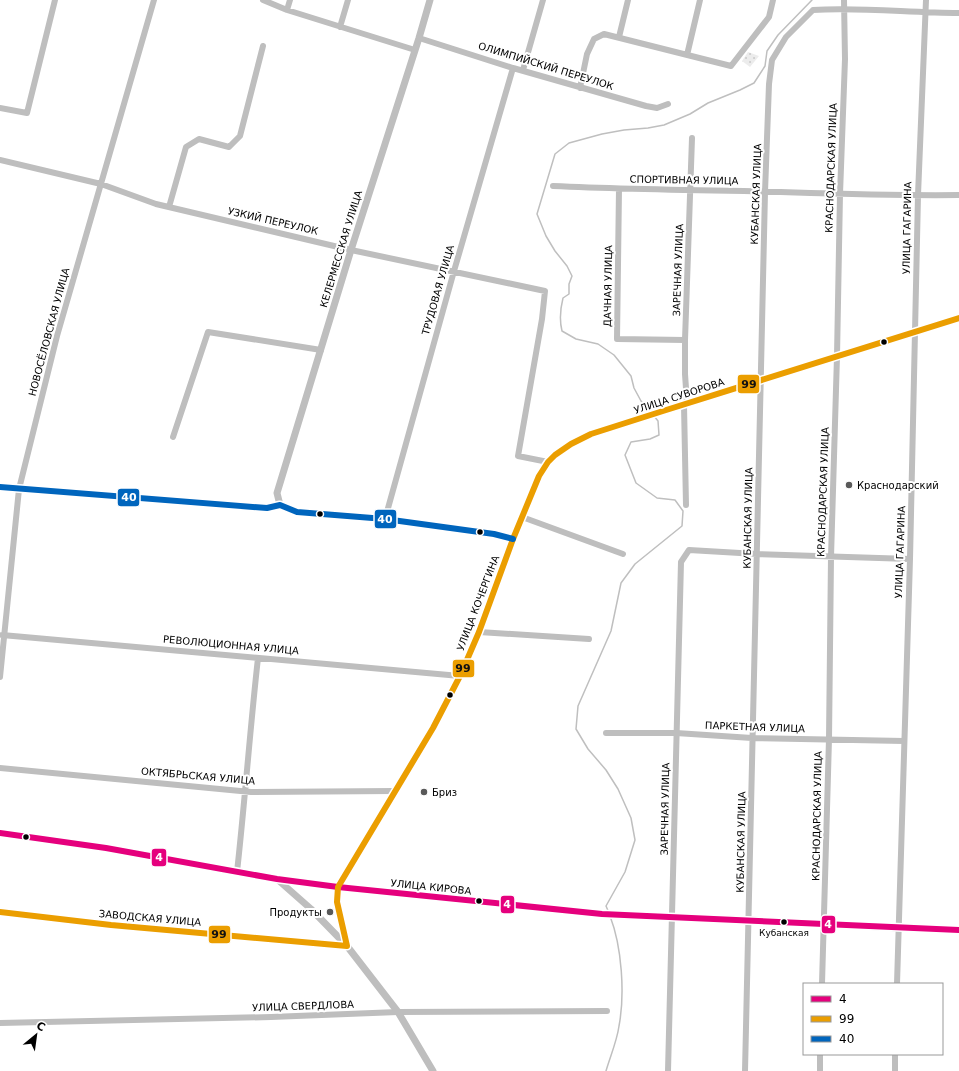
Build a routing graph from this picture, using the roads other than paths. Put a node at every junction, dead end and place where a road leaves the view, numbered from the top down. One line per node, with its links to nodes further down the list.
1 (55, 0): 27 (street)
2 (154, 0): 30 (street, НОВОСЁЛОВСКАЯ УЛИЦА)
3 (263, 0): 14 (street)
4 (290, 0): 14 (street)
5 (348, 0): 17 (street)
6 (430, 0): 19 (street, КЕЛЕРМЕССКАЯ УЛИЦА)
7 (543, 0): 24 (street)
8 (628, 0): 18 (street)
9 (700, 0): 22 (street)
10 (773, 0): 22 (street)
11 (844, 0): 13 (street, КРАСНОДАРСКАЯ УЛИЦА)
12 (926, 0): 15 (street, УЛИЦА ГАГАРИНА)
13 (843, 9): 15 (street, КУБАНСКАЯ УЛИЦА); 34 (street, КУБАНСКАЯ УЛИЦА); 35 (street, КРАСНОДАРСКАЯ УЛИЦА)
14 (287, 10): 17 (street)
15 (925, 13): 16 (street, КУБАНСКАЯ УЛИЦА); 36 (street, УЛИЦА ГАГАРИНА)
16 (959, 13)
17 (340, 27): 21 (street)
18 (619, 37): 22 (street); 25 (street)
19 (420, 38): 21 (street, КЕЛЕРМЕССКАЯ УЛИЦА); 23 (street, ОЛИМПИЙСКИЙ ПЕРЕУЛОК)
20 (263, 46): 38 (street)
21 (415, 50): 39 (street, КЕЛЕРМЕССКАЯ УЛИЦА)
22 (687, 55)
23 (513, 68): 24 (street, ОЛИМПИЙСКИЙ ПЕРЕУЛОК); 40 (street, ТРУДОВАЯ УЛИЦА)
24 (523, 70): 25 (street, ОЛИМПИЙСКИЙ ПЕРЕУЛОК)
25 (580, 88): 26 (street, ОЛИМПИЙСКИЙ ПЕРЕУЛОК)
26 (668, 104)
27 (0, 109)
28 (692, 138): 33 (street, ЗАРЕЧНАЯ УЛИЦА)
29 (0, 160): 30 (street, УЗКИЙ ПЕРЕУЛОК)
30 (101, 184): 38 (street, УЗКИЙ ПЕРЕУЛОК); 51 (street, НОВОСЁЛОВСКАЯ УЛИЦА)
31 (553, 186): 32 (street, СПОРТИВНАЯ УЛИЦА)
32 (619, 190): 33 (street, СПОРТИВНАЯ УЛИЦА); 43 (street, ДАЧНАЯ УЛИЦА)
33 (690, 190): 34 (street, СПОРТИВНАЯ УЛИЦА); 43 (street, ЗАРЕЧНАЯ УЛИЦА)
34 (766, 192): 35 (street, СПОРТИВНАЯ УЛИЦА); 46 (street, КУБАНСКАЯ УЛИЦА)
35 (840, 194): 36 (street, СПОРТИВНАЯ УЛИЦА); 45 (street, КРАСНОДАРСКАЯ УЛИЦА)
36 (918, 195): 37 (street, СПОРТИВНАЯ УЛИЦА); 42 (street, УЛИЦА ГАГАРИНА)
37 (959, 195)
38 (169, 206): 39 (street, УЗКИЙ ПЕРЕУЛОК)
39 (351, 250): 40 (street, УЗКИЙ ПЕРЕУЛОК); 44 (street, КЕЛЕРМЕССКАЯ УЛИЦА)
40 (454, 271): 49 (street, УЗКИЙ ПЕРЕУЛОК); 55 (street, ТРУДОВАЯ УЛИЦА)
41 (959, 318): 42 (street, УЛИЦА СУВОРОВА)
42 (915, 331): 45 (street, УЛИЦА СУВОРОВА); 60 (street, УЛИЦА ГАГАРИНА)
43 (685, 340): 47 (street, ЗАРЕЧНАЯ УЛИЦА)
44 (321, 350): 48 (street); 52 (street, КЕЛЕРМЕССКАЯ УЛИЦА)
45 (837, 356): 46 (street, УЛИЦА СУВОРОВА); 59 (street, КРАСНОДАРСКАЯ УЛИЦА)
46 (761, 380): 47 (street, УЛИЦА СУВОРОВА); 58 (street, КУБАНСКАЯ УЛИЦА)
47 (686, 404): 49 (street, УЛИЦА СУВОРОВА); 53 (street, ЗАРЕЧНАЯ УЛИЦА)
48 (173, 437)
49 (548, 462): 54 (street, УЛИЦА КОЧЕРГИНА)
50 (0, 487): 51 (street)
51 (19, 490): 52 (street); 62 (street, НОВОСЁЛОВСКАЯ УЛИЦА)
52 (280, 505): 55 (street)
53 (686, 505)
54 (522, 517): 56 (street, УЛИЦА КОЧЕРГИНА); 57 (street)
55 (385, 519): 56 (street)
56 (513, 539): 61 (street, УЛИЦА КОЧЕРГИНА)
57 (622, 554)
58 (757, 554): 59 (street); 68 (street, ЗАРЕЧНАЯ УЛИЦА); 69 (street, КУБАНСКАЯ УЛИЦА)
59 (831, 557): 60 (street); 70 (street, КРАСНОДАРСКАЯ УЛИЦА)
60 (910, 559): 71 (street, УЛИЦА ГАГАРИНА)
61 (479, 632): 63 (street); 65 (street, УЛИЦА КОЧЕРГИНА)
62 (2, 635): 64 (street, РЕВОЛЮЦИОННАЯ УЛИЦА); 66 (street, НОВОСЁЛОВСКАЯ УЛИЦА)
63 (589, 640)
64 (258, 658): 65 (street, РЕВОЛЮЦИОННАЯ УЛИЦА); 73 (street)
65 (460, 676): 74 (street, УЛИЦА КОЧЕРГИНА)
66 (0, 677)
67 (606, 733): 68 (street, ПАРКЕТНАЯ УЛИЦА)
68 (676, 733): 69 (street, ПАРКЕТНАЯ УЛИЦА); 80 (street, ЗАРЕЧНАЯ УЛИЦА)
69 (752, 738): 70 (street, ПАРКЕТНАЯ УЛИЦА); 81 (street, КУБАНСКАЯ УЛИЦА)
70 (829, 739): 71 (street, ПАРКЕТНАЯ УЛИЦА); 82 (street, КРАСНОДАРСКАЯ УЛИЦА)
71 (904, 741): 83 (street, УЛИЦА ГАГАРИНА)
72 (0, 768): 73 (street, ОКТЯБРЬСКАЯ УЛИЦА)
73 (246, 791): 74 (street, ОКТЯБРЬСКАЯ УЛИЦА); 76 (street)
74 (394, 791): 78 (street, УЛИЦА КОЧЕРГИНА)
75 (0, 833): 76 (street, УЛИЦА КИРОВА)
76 (237, 872): 77 (street, УЛИЦА КИРОВА)
77 (277, 879): 78 (street, УЛИЦА КИРОВА); 85 (street)
78 (338, 887): 80 (street, УЛИЦА КИРОВА); 85 (street)
79 (0, 912): 85 (street, ЗАВОДСКАЯ УЛИЦА)
80 (672, 918): 81 (street, УЛИЦА КИРОВА); 94 (street, ЗАРЕЧНАЯ УЛИЦА)
81 (750, 920): 82 (street, УЛИЦА КИРОВА); 95 (street, КУБАНСКАЯ УЛИЦА)
82 (824, 924): 83 (street, УЛИЦА КИРОВА); 86 (street, КРАСНОДАРСКАЯ УЛИЦА)
83 (899, 928): 84 (street, УЛИЦА КИРОВА); 87 (street, УЛИЦА ГАГАРИНА)
84 (959, 930)
85 (346, 946): 89 (street)
86 (822, 983)
87 (897, 983)
88 (607, 1011): 89 (street, УЛИЦА СВЕРДЛОВА)
89 (398, 1012): 90 (street, УЛИЦА СВЕРДЛОВА); 93 (street)
90 (0, 1023)
91 (820, 1055): 96 (street)
92 (895, 1055): 97 (street)
93 (433, 1071)
94 (668, 1071)
95 (745, 1071)
96 (820, 1071)
97 (895, 1071)

